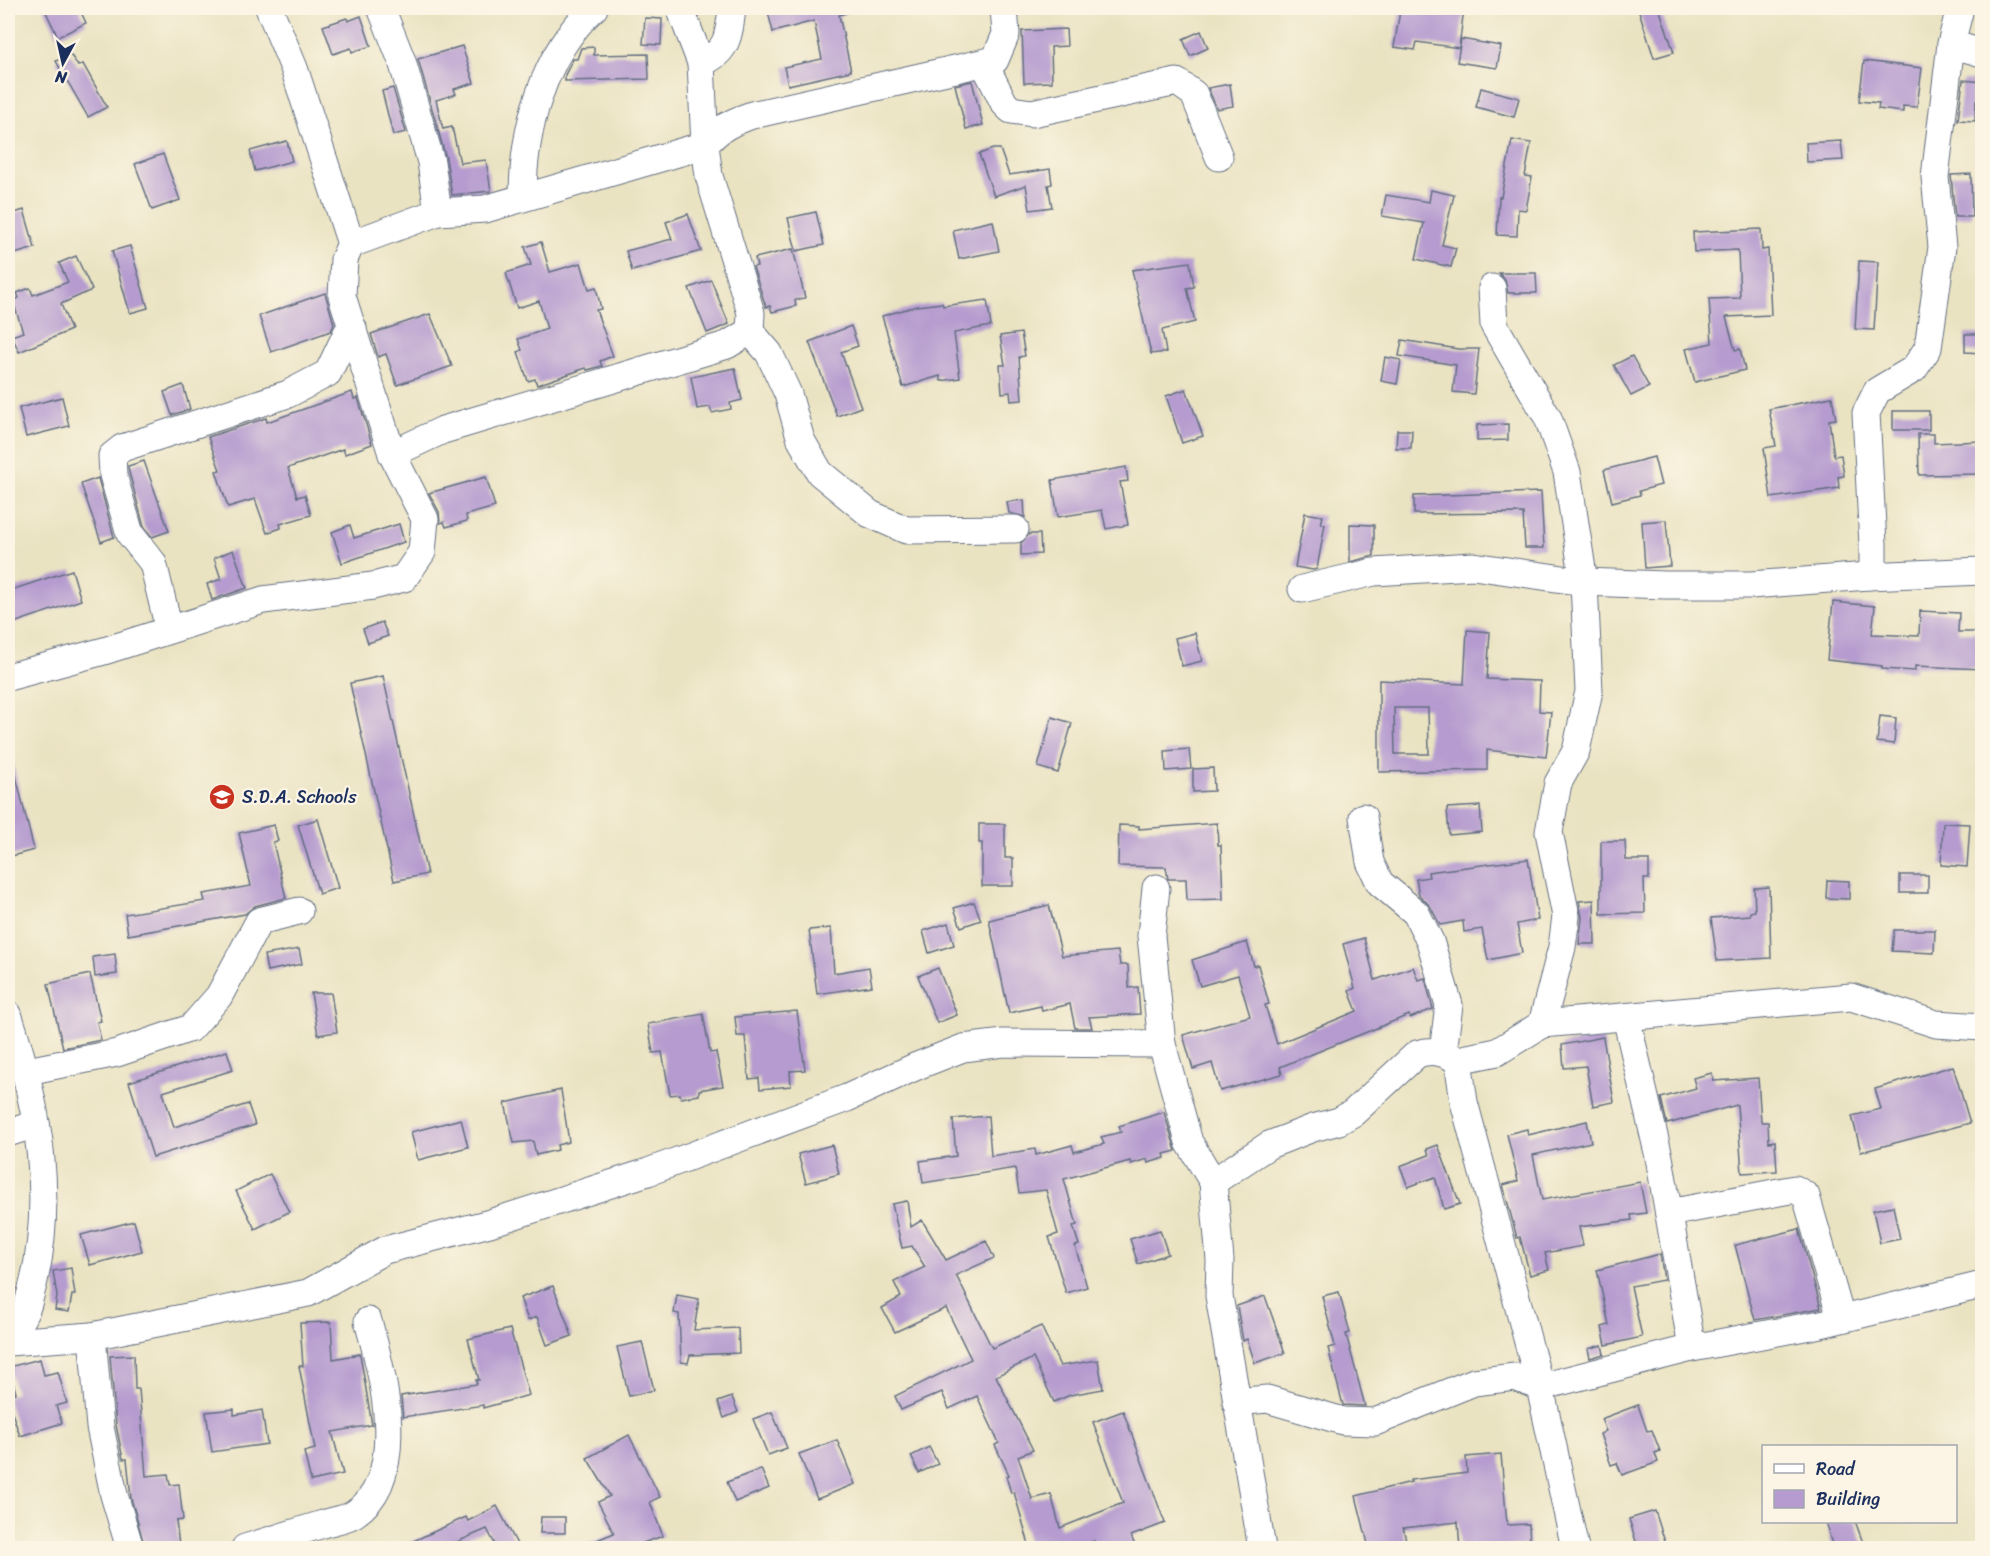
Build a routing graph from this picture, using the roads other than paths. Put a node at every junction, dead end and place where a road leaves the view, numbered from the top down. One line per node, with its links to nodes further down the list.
1 (269, 8): 16 (street)
2 (381, 8): 15 (street)
3 (594, 8): 14 (street)
4 (680, 8): 10 (street)
5 (732, 8): 10 (street)
6 (1004, 8): 11 (street)
7 (1960, 8): 8 (street)
8 (1951, 44): 9 (street); 23 (street)
9 (1983, 53)
10 (701, 63): 12 (street)
11 (984, 63): 12 (street); 13 (street)
12 (705, 145): 14 (street); 19 (street)
13 (1219, 158)
14 (523, 197): 15 (street)
15 (438, 212): 16 (street)
16 (351, 244): 18 (street)
17 (1492, 288): 24 (street)
18 (353, 328): 20 (street); 26 (street)
19 (750, 331): 20 (street); 21 (street)
20 (392, 454): 26 (street)
21 (1015, 529)
22 (1983, 571): 23 (street)
23 (1868, 576): 24 (street)
24 (1584, 582): 25 (street); 33 (street)
25 (1302, 589)
26 (169, 629): 27 (street)
27 (8, 677)
28 (1363, 817): 36 (street)
29 (1156, 888): 35 (street)
30 (299, 911): 37 (street)
31 (8, 1014): 37 (street)
32 (1626, 1017): 33 (street); 34 (street); 41 (street)
33 (1542, 1024): 36 (street)
34 (1983, 1027)
35 (1162, 1044): 40 (street); 45 (street)
36 (1450, 1056): 40 (street); 48 (street)
37 (27, 1071): 38 (street)
38 (36, 1124): 39 (street); 46 (street)
39 (8, 1133)
40 (1213, 1182): 49 (street)
41 (1669, 1213): 43 (street); 47 (street)
42 (1983, 1286): 43 (street)
43 (1841, 1318): 47 (street)
44 (368, 1321): 51 (street)
45 (92, 1335): 46 (street); 50 (street)
46 (8, 1341)
47 (1692, 1348): 48 (street)
48 (1540, 1387): 49 (street); 53 (street)
49 (1236, 1402): 52 (street)
50 (130, 1548)
51 (244, 1548)
52 (1262, 1548)
53 (1575, 1548)

